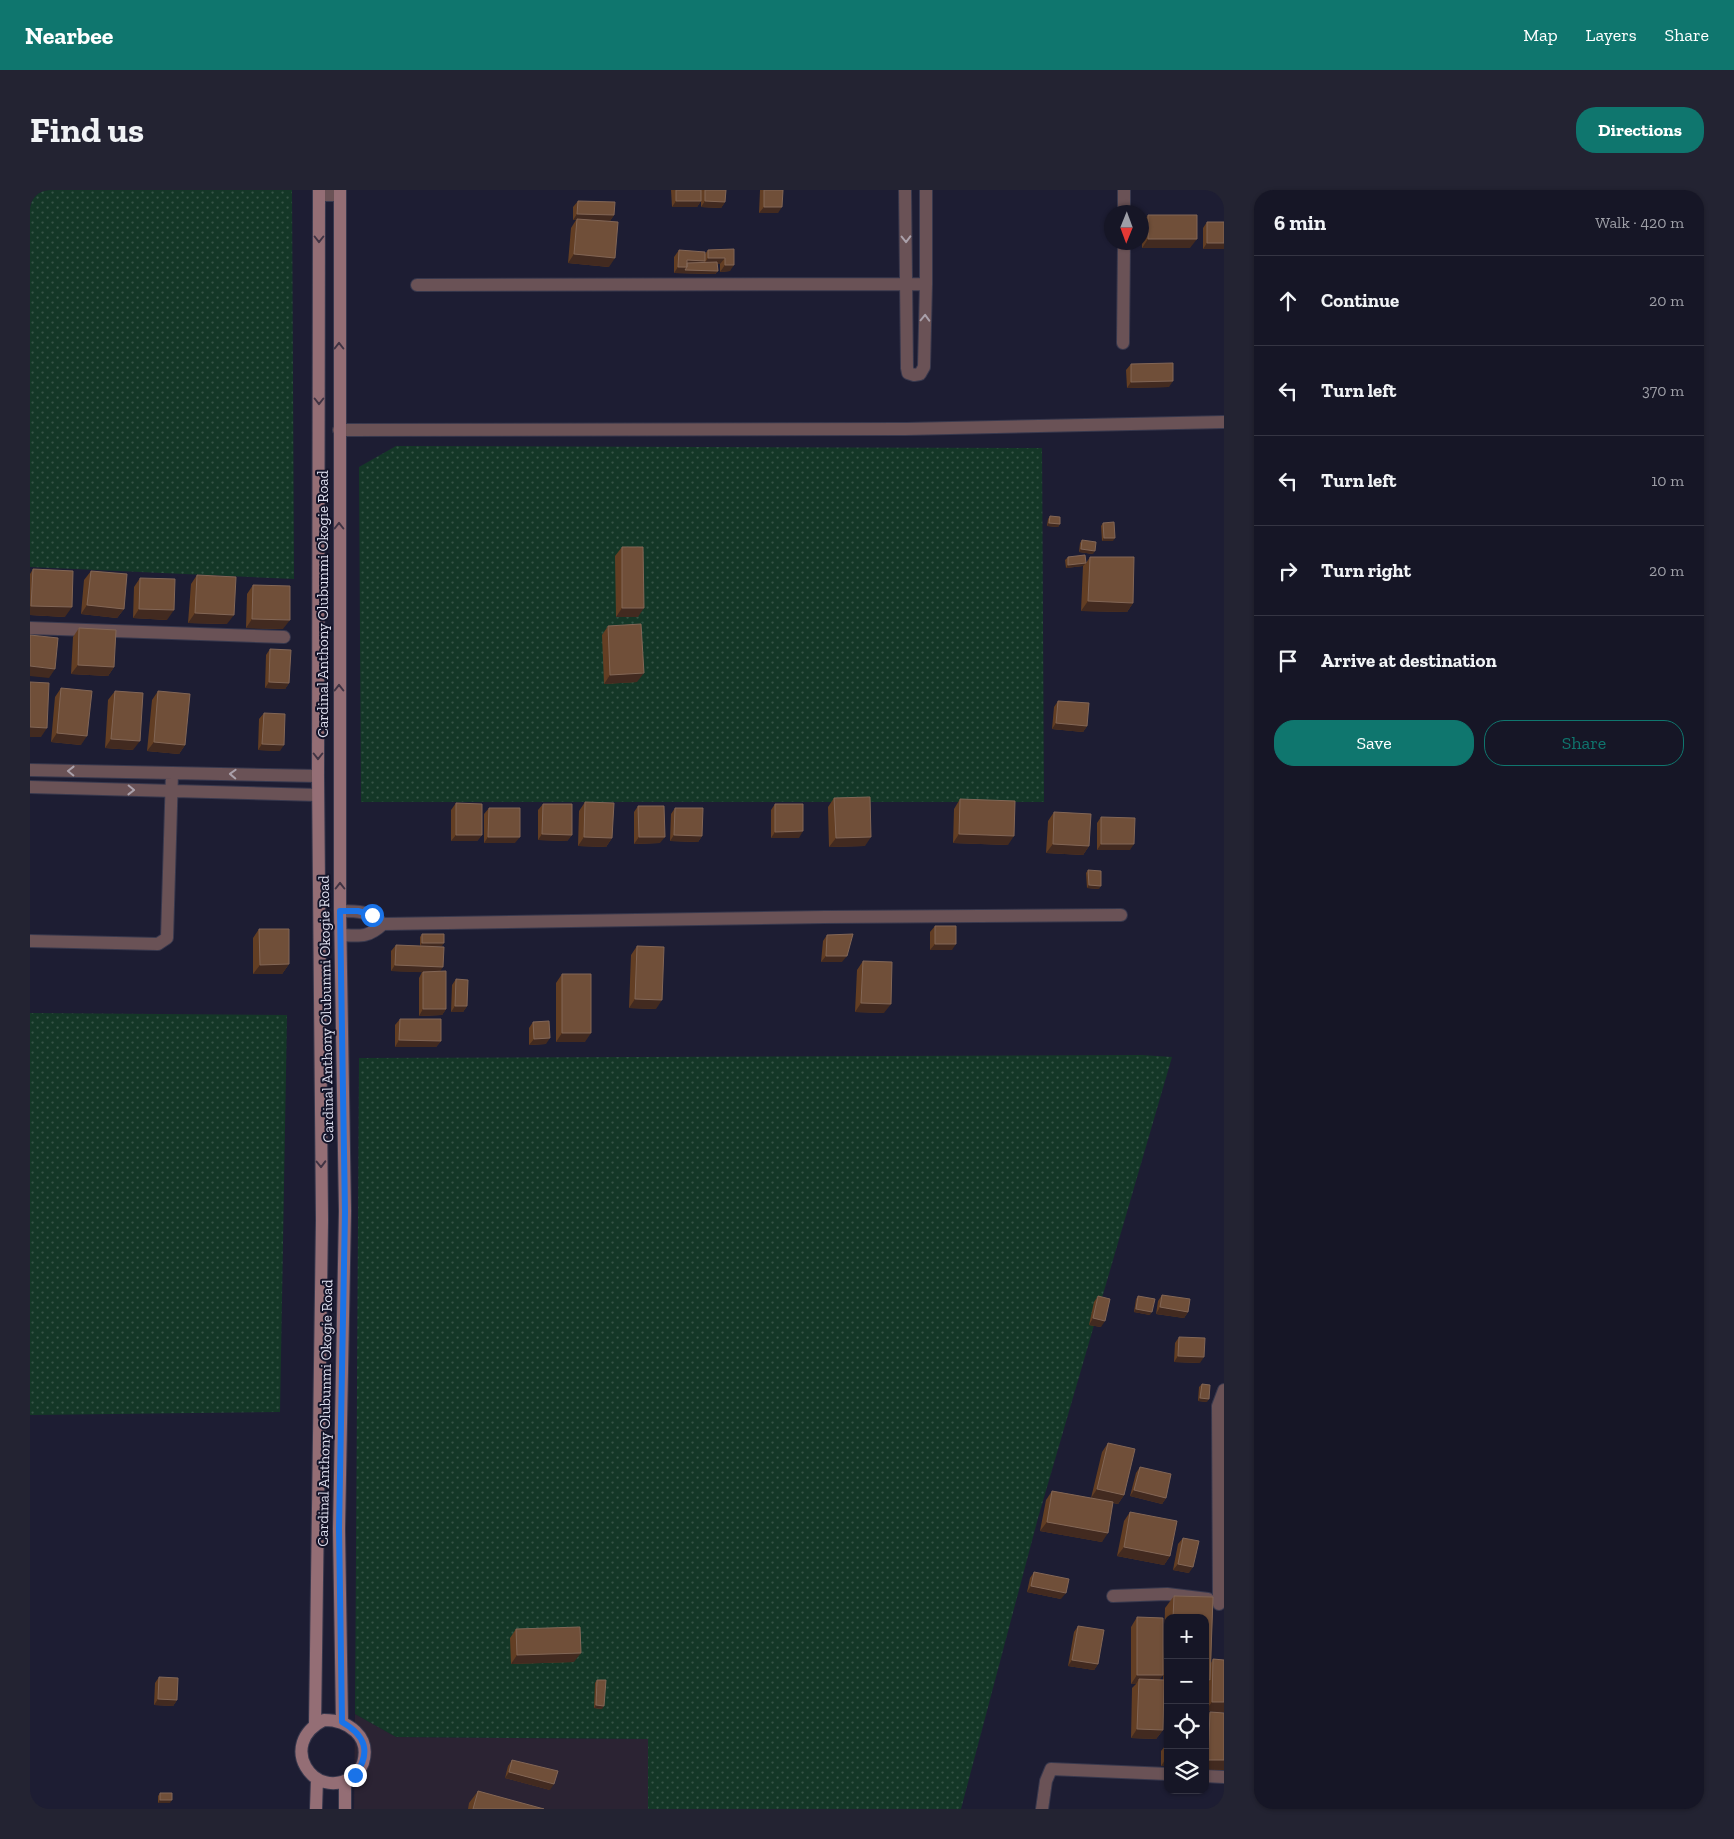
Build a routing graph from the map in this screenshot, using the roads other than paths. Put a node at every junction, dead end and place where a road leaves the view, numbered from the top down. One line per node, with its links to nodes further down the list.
1 (905, 190): 8 (street, one-way to 8)
2 (926, 190): 9 (street)
3 (1124, 190): 6 (street)
4 (340, 192): 5 (street); 13 (street, Cardinal Anthony Olubunmi Okogie Road, one-way to 4)
5 (319, 193): 18 (street, Cardinal Anthony Olubunmi Okogie Road, one-way to 18)
6 (1124, 205)
7 (1124, 250): 11 (street)
8 (907, 284): 9 (street); 9 (street, one-way to 9); 10 (street)
9 (926, 284)
10 (418, 285)
11 (1123, 344)
12 (1224, 422): 13 (street)
13 (338, 430): 22 (street, Cardinal Anthony Olubunmi Okogie Road, one-way to 13)
14 (30, 628): 15 (street)
15 (284, 637)
16 (30, 770): 17 (street, one-way to 16)
17 (172, 773): 18 (street, one-way to 17); 20 (street)
18 (318, 776): 21 (street, Cardinal Anthony Olubunmi Okogie Road)
19 (30, 787): 20 (street, one-way to 20)
20 (171, 790): 21 (street); 26 (street)
21 (318, 795): 31 (street, Cardinal Anthony Olubunmi Okogie Road, one-way to 31)
22 (340, 911): 24 (street); 25 (street, Cardinal Anthony Olubunmi Okogie Road)
23 (1120, 916): 24 (street)
24 (383, 924): 25 (street)
25 (341, 935): 30 (street, Cardinal Anthony Olubunmi Okogie Road)
26 (30, 941)
27 (1224, 1390): 29 (street)
28 (1113, 1596): 29 (street)
29 (1222, 1607)
30 (342, 1722): 31 (street); 36 (street)
31 (315, 1725): 35 (street)
32 (1164, 1774): 39 (street)
33 (1209, 1776): 34 (street)
34 (1224, 1777)
35 (317, 1779): 36 (street); 37 (street)
36 (345, 1782): 38 (street)
37 (316, 1809)
38 (345, 1809)
39 (1042, 1809)

